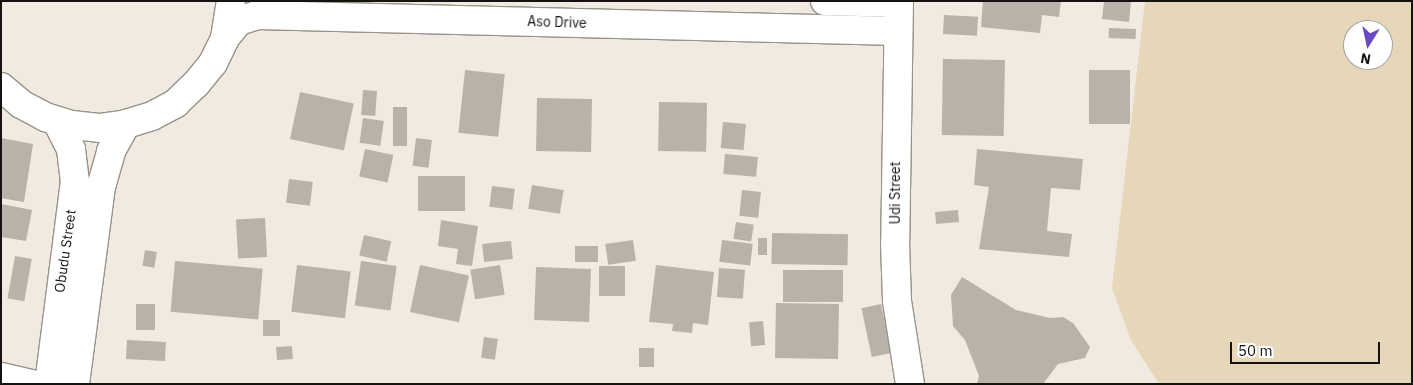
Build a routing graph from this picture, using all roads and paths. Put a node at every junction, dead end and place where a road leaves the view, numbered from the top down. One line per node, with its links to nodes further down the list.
1 (231, 1): 5 (street)
2 (825, 1): 3 (street)
3 (899, 2): 4 (street, Udi Street)
4 (898, 31): 5 (street, Aso Drive); 13 (street, Udi Street)
5 (225, 38): 8 (street)
6 (1, 87): 7 (street)
7 (57, 122): 8 (street); 11 (street, Obudu Street)
8 (126, 124): 12 (street, Obudu Street)
9 (1, 377): 10 (street)
10 (32, 384)
11 (49, 384)
12 (75, 384)
13 (910, 384)

